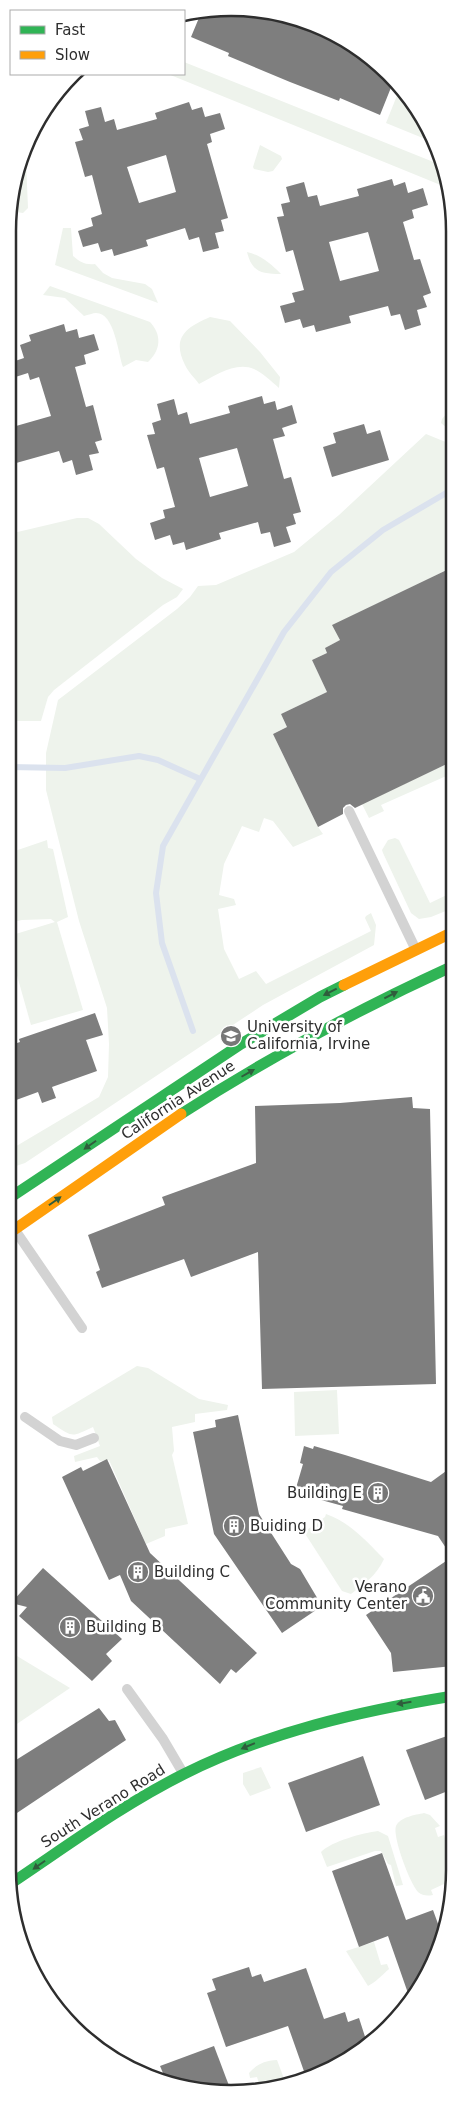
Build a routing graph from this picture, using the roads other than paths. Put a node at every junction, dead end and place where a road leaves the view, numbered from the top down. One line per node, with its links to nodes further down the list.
1 (349, 810): 3 (lane)
2 (446, 935): 3 (main road, California Avenue)
3 (415, 949): 5 (main road, California Avenue, one-way to 5)
4 (446, 969): 6 (main road, California Avenue, one-way to 4)
5 (16, 1194)
6 (16, 1224)
7 (16, 1236): 8 (lane)
8 (82, 1328)
9 (25, 1417): 10 (lane)
10 (94, 1438)
11 (127, 1689): 13 (lane)
12 (446, 1697): 13 (main road, South Verano Road, one-way to 13)
13 (184, 1774): 14 (main road, South Verano Road, one-way to 14)
14 (17, 1879)

